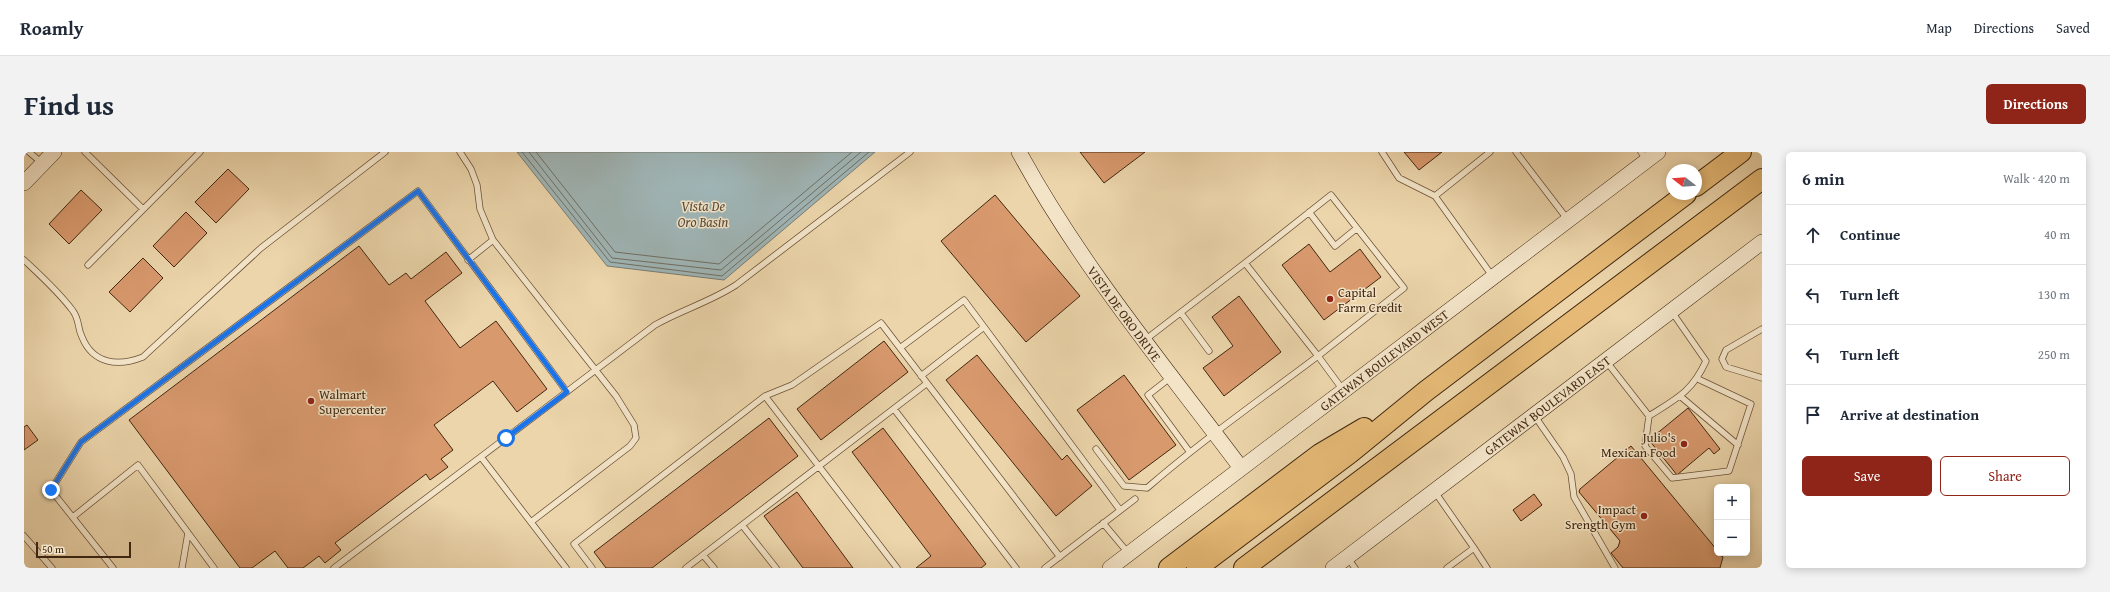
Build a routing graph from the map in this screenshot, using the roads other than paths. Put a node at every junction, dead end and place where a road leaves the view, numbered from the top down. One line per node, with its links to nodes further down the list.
1 (29, 152): 14 (lane)
2 (54, 152): 14 (main road)
3 (85, 152): 21 (lane)
4 (200, 152): 21 (lane)
5 (385, 152): 28 (lane)
6 (460, 152): 26 (lane)
7 (910, 152): 42 (lane)
8 (1019, 152): 37 (main road, VISTA DE ORO DRIVE)
9 (1382, 152): 19 (lane)
10 (1490, 152): 19 (lane)
11 (1516, 152): 23 (lane)
12 (1741, 152): 16 (highway)
13 (1649, 155): 23 (main road, GATEWAY BOULEVARD WEST)
14 (43, 163): 17 (main road)
15 (1762, 179): 24 (highway)
16 (1702, 181)
17 (24, 182)
18 (1762, 195): 24 (highway)
19 (1435, 196): 32 (lane)
20 (1678, 200): 49 (highway)
21 (143, 209): 31 (lane)
22 (1309, 212): 25 (lane); 25 (lane); 30 (lane)
23 (1568, 220): 32 (main road, GATEWAY BOULEVARD WEST)
24 (1698, 227): 72 (highway)
25 (1357, 228): 40 (lane)
26 (493, 240): 29 (lane); 42 (lane)
27 (1761, 243): 33 (main road, GATEWAY BOULEVARD EAST)
28 (24, 260)
29 (468, 260): 50 (lane); 66 (lane)
30 (1245, 263): 34 (lane); 40 (lane)
31 (88, 265)
32 (1493, 277): 48 (main road, GATEWAY BOULEVARD WEST)
33 (1671, 311): 41 (main road, GATEWAY BOULEVARD EAST); 46 (lane)
34 (1180, 313): 37 (lane); 39 (lane)
35 (984, 327): 38 (lane); 43 (lane); 65 (lane)
36 (1762, 329): 45 (lane)
37 (1144, 340): 44 (main road, VISTA DE ORO DRIVE)
38 (900, 348): 43 (lane); 51 (lane)
39 (1209, 351)
40 (1318, 356): 48 (lane); 56 (lane)
41 (1605, 361): 54 (main road, GATEWAY BOULEVARD EAST); 55 (lane)
42 (595, 371): 50 (lane); 67 (lane)
43 (921, 376): 47 (lane)
44 (1172, 376): 56 (main road, VISTA DE ORO DRIVE); 59 (lane)
45 (1762, 378)
46 (1698, 379): 52 (lane); 57 (lane)
47 (926, 384): 53 (lane); 76 (lane)
48 (1344, 390): 62 (main road, GATEWAY BOULEVARD WEST)
49 (1426, 391): 92 (highway); 93 (highway)
50 (567, 392): 60 (lane)
51 (765, 396): 61 (lane); 84 (lane)
52 (1680, 396): 55 (lane); 57 (lane)
53 (894, 409): 61 (lane); 89 (lane)
54 (1534, 415): 63 (main road, GATEWAY BOULEVARD EAST); 99 (lane)
55 (1649, 416): 57 (lane)
56 (1216, 434): 59 (lane); 62 (main road, VISTA DE ORO DRIVE)
57 (1738, 445)
58 (1096, 449): 59 (lane)
59 (1189, 451)
60 (481, 457): 67 (lane); 82 (lane)
61 (818, 467): 69 (lane); 88 (lane)
62 (1241, 468): 74 (main road, GATEWAY BOULEVARD WEST)
63 (1434, 491): 73 (lane); 77 (main road, GATEWAY BOULEVARD EAST)
64 (1135, 499): 65 (lane)
65 (1120, 510): 68 (lane)
66 (73, 517): 70 (lane); 79 (lane)
67 (531, 522): 83 (lane)
68 (1104, 523): 74 (lane); 76 (lane)
69 (742, 525): 75 (lane); 87 (lane)
70 (188, 533): 80 (lane); 81 (lane)
71 (24, 536): 78 (lane)
72 (1285, 538): 94 (highway); 95 (highway)
73 (1474, 548): 97 (lane); 98 (lane)
74 (1128, 554): 91 (main road, GATEWAY BOULEVARD WEST)
75 (704, 555): 85 (lane); 86 (lane)
76 (1060, 557): 90 (lane)
77 (1351, 563): 96 (main road, GATEWAY BOULEVARD EAST)
78 (52, 568)
79 (112, 568)
80 (182, 568)
81 (214, 568)
82 (334, 568)
83 (566, 568)
84 (592, 568)
85 (686, 568)
86 (714, 568)
87 (776, 568)
88 (897, 568)
89 (1016, 568)
90 (1045, 568)
91 (1110, 568)
92 (1169, 568)
93 (1198, 568)
94 (1244, 568)
95 (1255, 568)
96 (1333, 568)
97 (1447, 568)
98 (1487, 568)
99 (1615, 568)

